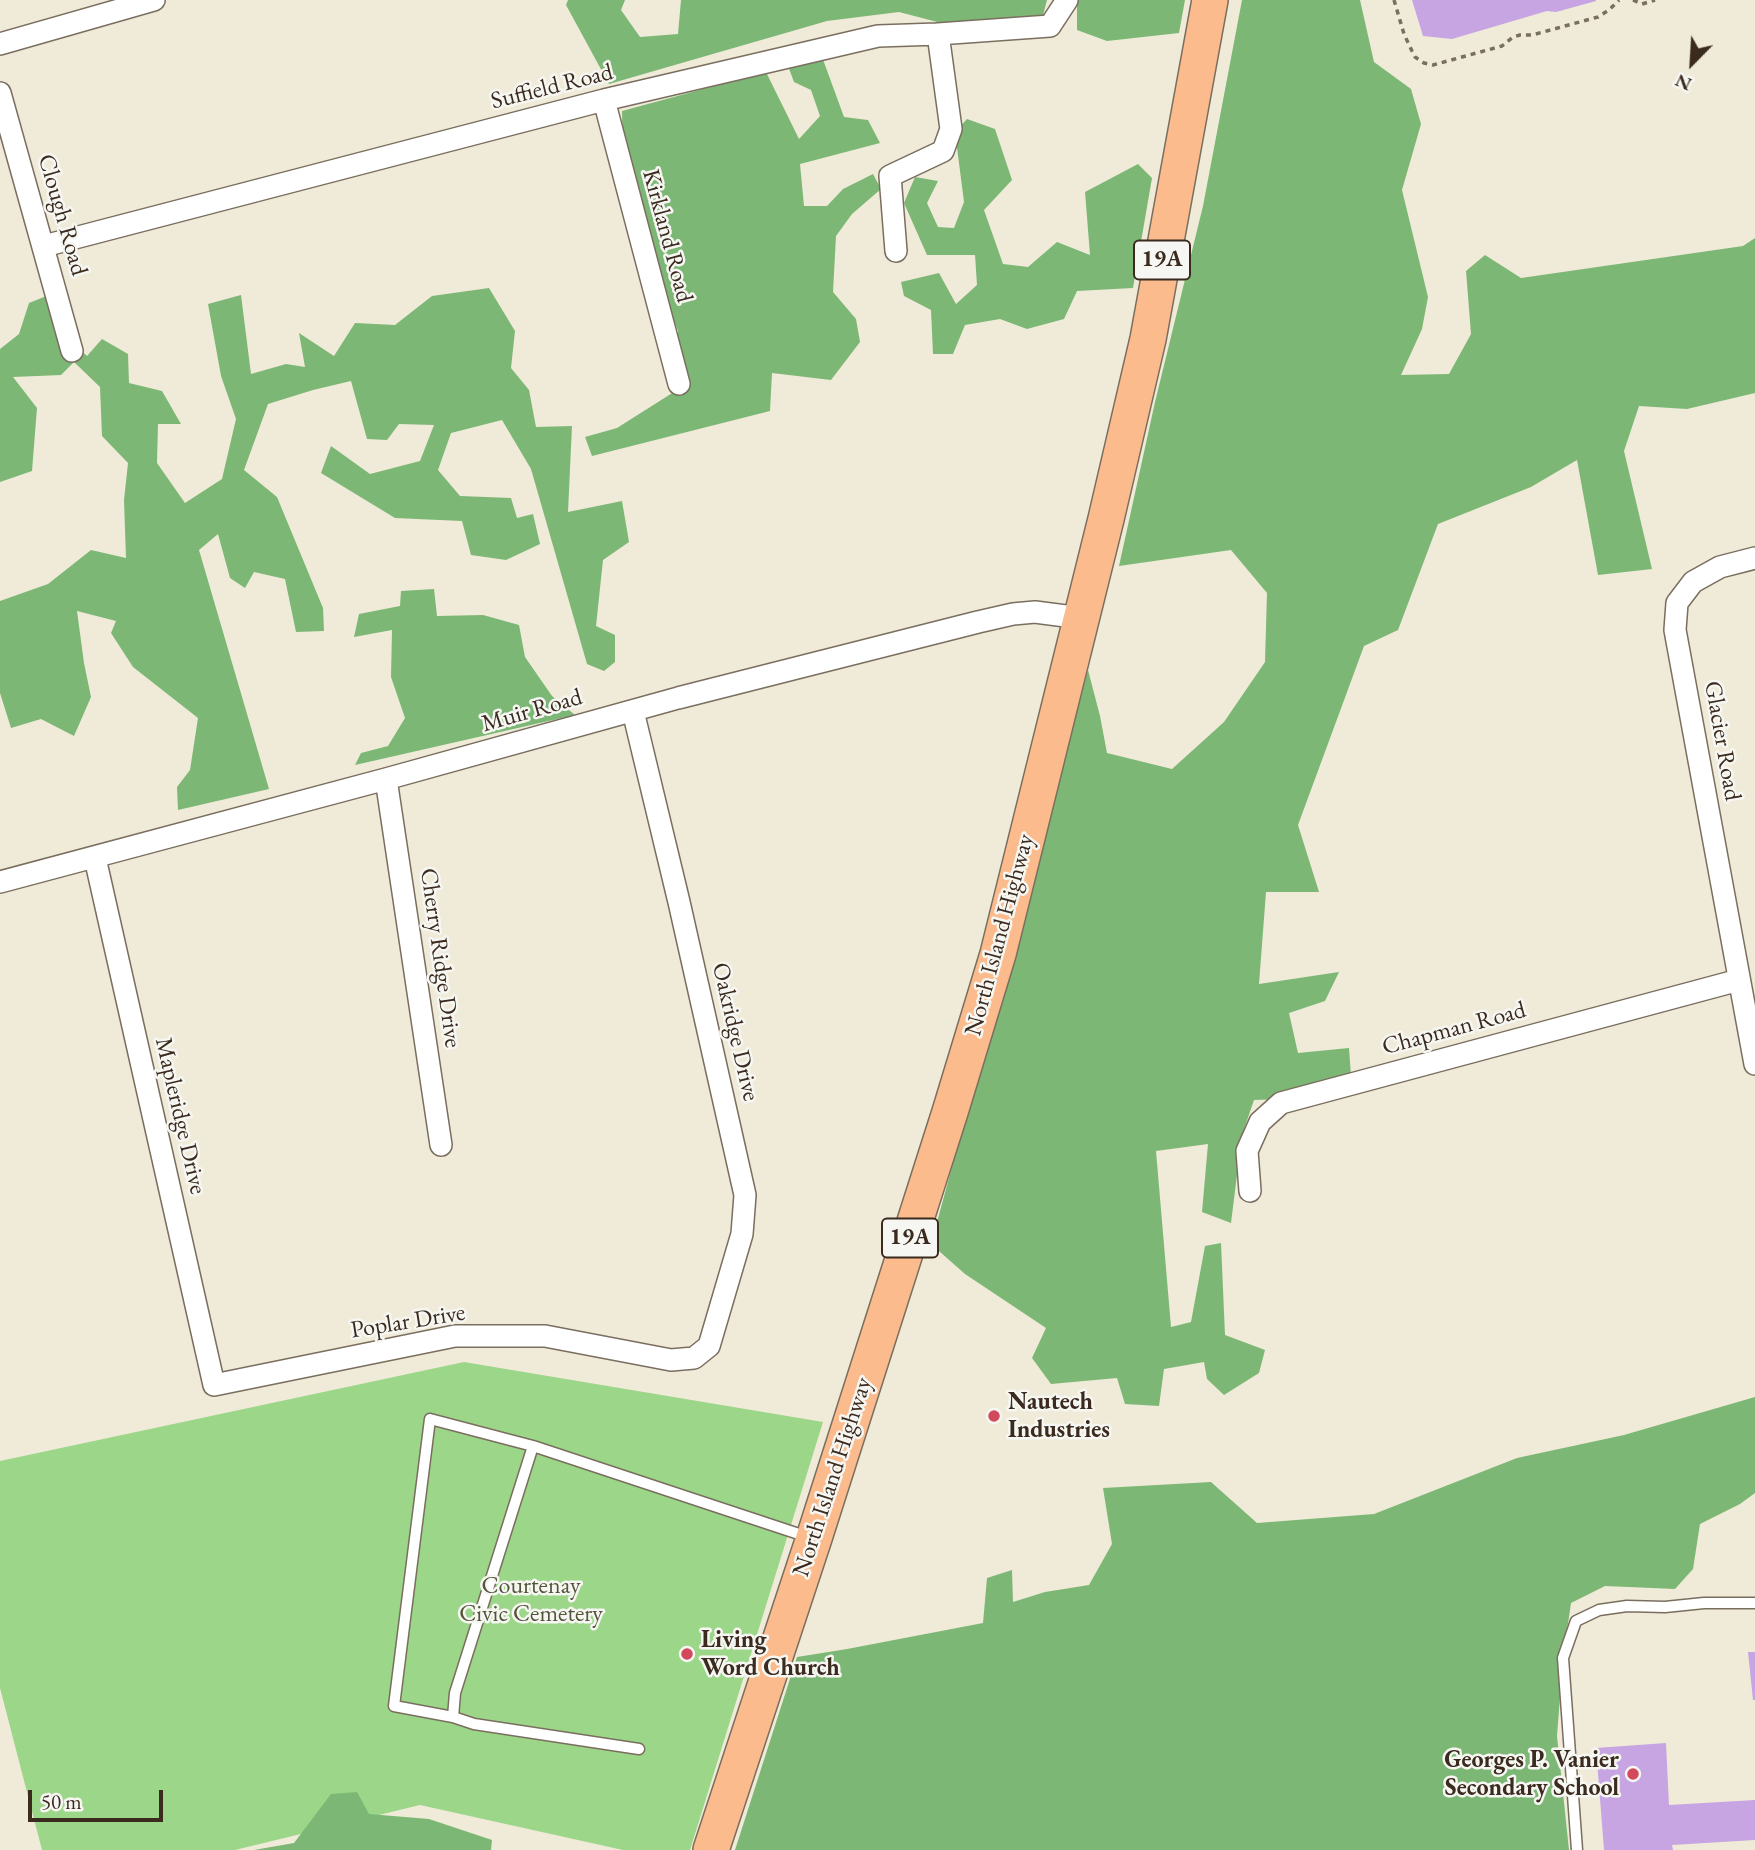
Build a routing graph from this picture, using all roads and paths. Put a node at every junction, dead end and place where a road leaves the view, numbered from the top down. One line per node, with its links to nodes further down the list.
1 (154, 0): 9 (street)
2 (1068, 0): 8 (street, Suffield Road)
3 (1210, 0): 17 (main road, North Island Highway / 19A)
4 (1394, 0): 5 (path)
5 (1619, 0)
6 (1633, 0): 7 (path)
7 (1655, 0)
8 (939, 34): 11 (street, Suffield Road); 13 (street)
9 (0, 44)
10 (0, 93): 12 (street, Clough Road)
11 (604, 100): 12 (street, Suffield Road); 15 (street, Kirkland Road)
12 (44, 246): 14 (street, Clough Road)
13 (896, 251)
14 (72, 351)
15 (679, 384)
16 (1755, 558): 22 (street, Glacier Road)
17 (1082, 618): 18 (street, Muir Road); 29 (main road, North Island Highway / 19A)
18 (632, 711): 19 (street, Muir Road); 26 (street, Oakridge Drive)
19 (386, 779): 20 (street, Muir Road); 24 (street, Cherry Ridge Drive)
20 (95, 858): 21 (street, Muir Road); 27 (street, Mapleridge Drive)
21 (0, 882)
22 (1739, 980): 23 (street, Glacier Road); 25 (street, Chapman Road)
23 (1755, 1064)
24 (441, 1145)
25 (1250, 1191)
26 (694, 1358): 27 (street, Poplar Drive)
27 (214, 1385)
28 (533, 1446): 29 (lane); 31 (lane); 31 (lane)
29 (814, 1538): 33 (main road, North Island Highway / 19A)
30 (1755, 1603): 34 (lane)
31 (453, 1717): 32 (lane)
32 (639, 1749)
33 (711, 1850)
34 (1577, 1850)

